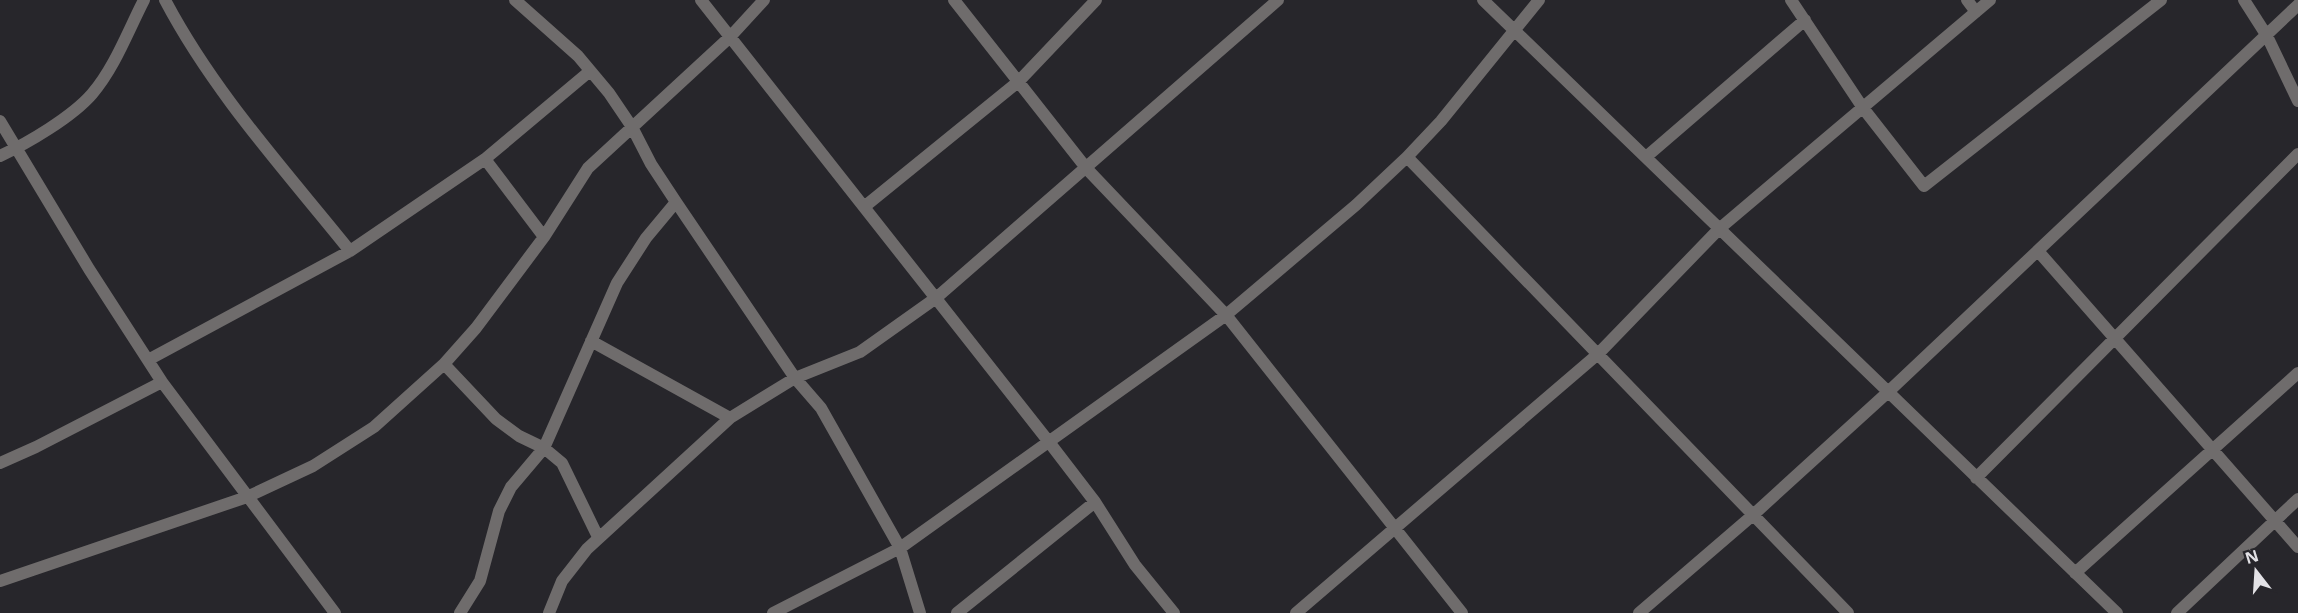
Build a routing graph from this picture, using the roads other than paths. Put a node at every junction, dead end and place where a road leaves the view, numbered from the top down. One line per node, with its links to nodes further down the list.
1 (144, 0): 28 (street)
2 (165, 0): 39 (street)
3 (515, 0): 22 (street)
4 (701, 0): 21 (street)
5 (764, 0): 21 (street)
6 (954, 0): 23 (street)
7 (1096, 0): 23 (street)
8 (1278, 0): 34 (street)
9 (1483, 0): 19 (street)
10 (1539, 0): 19 (street)
11 (1791, 0): 18 (street)
12 (1967, 0): 17 (street)
13 (1990, 0): 17 (street)
14 (2161, 0): 25 (street)
15 (2244, 0): 20 (street)
16 (2298, 5): 20 (street)
17 (1976, 12): 25 (street)
18 (1805, 20): 25 (street); 32 (street)
19 (1516, 30): 31 (street); 32 (street)
20 (2266, 36): 24 (street); 40 (street)
21 (730, 37): 27 (street); 36 (street)
22 (590, 71): 27 (street); 33 (street)
23 (1018, 82): 34 (street); 36 (street)
24 (2298, 101)
25 (1863, 108): 37 (street)
26 (0, 121): 28 (street)
27 (632, 127): 35 (street); 38 (street)
28 (16, 149): 30 (street); 46 (street)
29 (2298, 154): 43 (street)
30 (0, 156)
31 (1407, 157): 42 (street); 45 (street)
32 (1646, 157): 37 (street)
33 (485, 159): 38 (street); 39 (street)
34 (1087, 169): 41 (street); 42 (street)
35 (676, 202): 44 (street); 49 (street)
36 (864, 207): 41 (street)
37 (1719, 228): 45 (street); 51 (street)
38 (544, 237): 47 (street)
39 (350, 251): 46 (street)
40 (2038, 251): 43 (street); 51 (street)
41 (936, 298): 49 (street); 53 (street)
42 (1226, 315): 53 (street); 63 (street)
43 (2115, 338): 55 (street); 57 (street)
44 (591, 341): 52 (street); 54 (street)
45 (1598, 354): 61 (street); 63 (street)
46 (148, 360): 50 (street)
47 (444, 364): 54 (street); 58 (street)
48 (2298, 373): 55 (street)
49 (795, 378): 52 (street); 66 (street)
50 (162, 382): 56 (street); 58 (street)
51 (1887, 393): 57 (street); 61 (street)
52 (729, 418): 64 (street)
53 (1049, 442): 60 (street); 66 (street)
54 (544, 448): 64 (street); 70 (street)
55 (2212, 450): 62 (street); 67 (street)
56 (1, 460)
57 (1976, 478): 67 (street)
58 (247, 497): 68 (street); 69 (street)
59 (2298, 499): 62 (street)
60 (1095, 502): 74 (street); 75 (street)
61 (1753, 515): 78 (street); 79 (street)
62 (2275, 521): 65 (street); 81 (street)
63 (1395, 528): 76 (street); 77 (street)
64 (598, 537): 71 (street)
65 (2298, 547)
66 (900, 548): 72 (street); 73 (street)
67 (2075, 573): 80 (street)
68 (0, 581)
69 (335, 613)
70 (460, 613)
71 (549, 613)
72 (773, 613)
73 (920, 613)
74 (957, 613)
75 (1174, 613)
76 (1296, 613)
77 (1462, 613)
78 (1639, 613)
79 (1848, 613)
80 (2117, 613)
81 (2177, 613)

